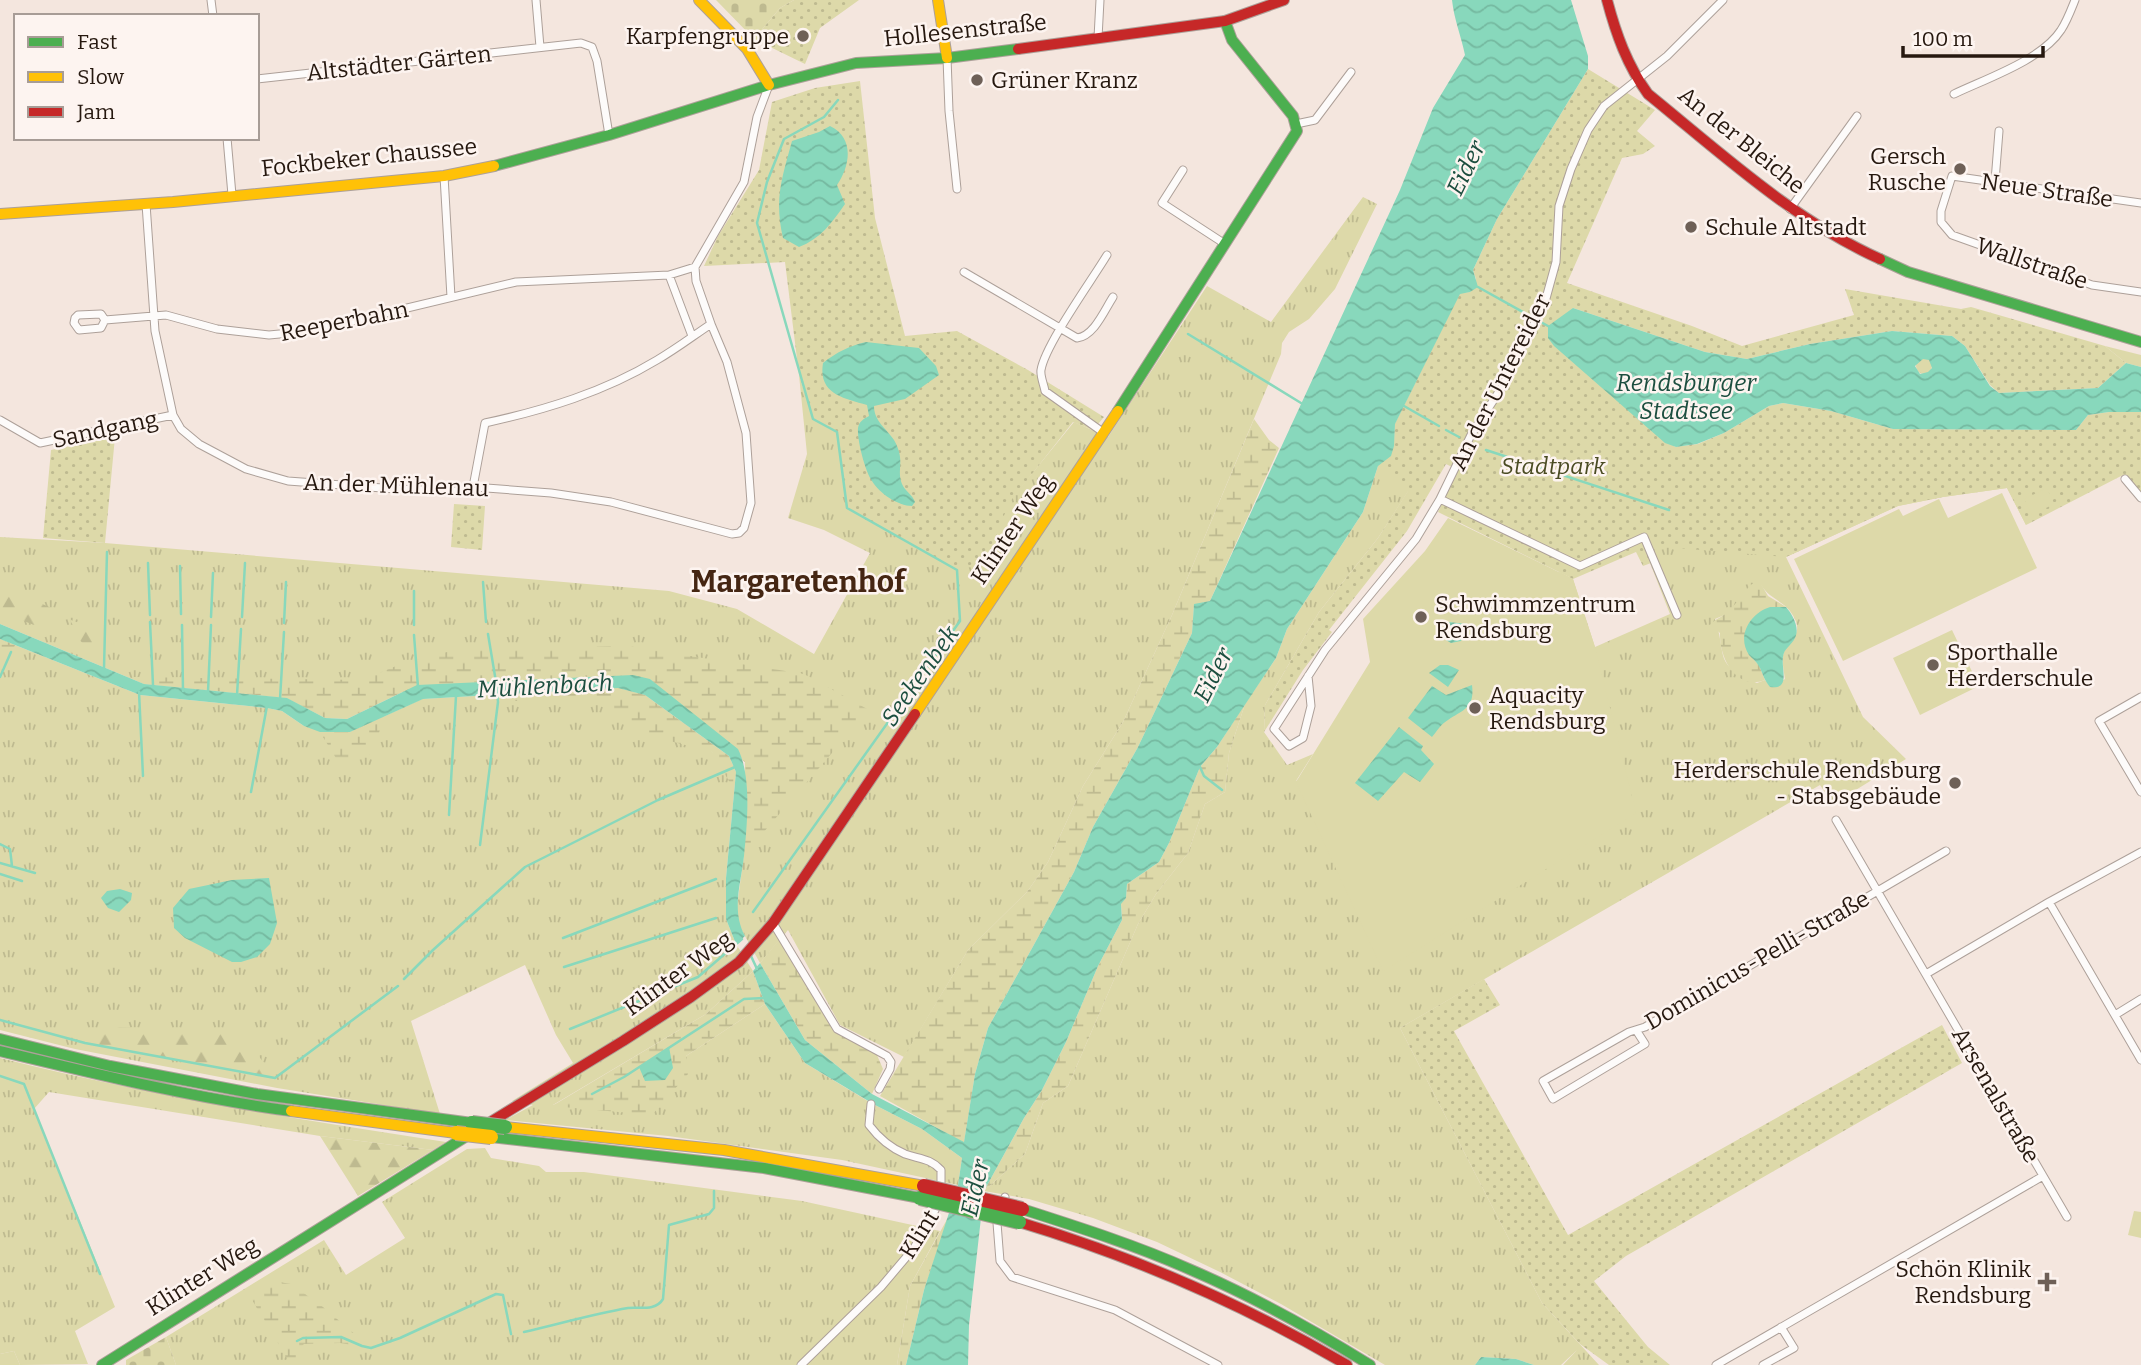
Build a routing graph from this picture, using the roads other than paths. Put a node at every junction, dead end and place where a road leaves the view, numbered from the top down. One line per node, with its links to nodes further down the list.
1 (536, 0): 11 (street)
2 (699, 0): 17 (main road)
3 (938, 0): 12 (main road)
4 (1100, 0): 10 (street)
5 (1284, 0): 9 (main road, Hollesenstraße)
6 (1607, 0): 16 (main road, An der Bleiche)
7 (1723, 0): 16 (street, An der Untereider)
8 (2075, 0): 18 (street)
9 (1225, 21): 10 (main road, Hollesenstraße); 20 (main road)
10 (1098, 38): 12 (main road, Hollesenstraße)
11 (540, 47): 15 (street, Altstädter Gärten); 22 (street, Altstädter Gärten)
12 (947, 58): 13 (main road, Hollesenstraße); 27 (street)
13 (856, 64): 17 (main road, Fockbeker Chaussee)
14 (1351, 72): 20 (street)
15 (259, 79)
16 (1636, 79): 31 (main road, An der Bleiche); 54 (street, An der Untereider)
17 (769, 85): 22 (main road, Fockbeker Chaussee); 36 (street)
18 (1954, 94)
19 (1857, 116): 31 (street)
20 (1296, 124): 34 (main road, Klinter Weg)
21 (1999, 131): 26 (street)
22 (609, 135): 25 (main road, Fockbeker Chaussee)
23 (227, 140): 28 (street)
24 (1183, 170): 34 (street)
25 (444, 176): 28 (main road, Fockbeker Chaussee); 40 (street)
26 (1995, 181): 30 (street, Neue Straße); 32 (street, Neue Straße)
27 (957, 190)
28 (232, 195): 29 (main road, Fockbeker Chaussee)
29 (146, 203): 33 (main road, Fockbeker Chaussee); 42 (street, An der Mühlenau)
30 (2141, 203)
31 (1790, 209): 47 (main road, An der Bleiche)
32 (1941, 211): 39 (street, Wallstraße)
33 (0, 214)
34 (1225, 243): 50 (main road, Klinter Weg)
35 (1107, 255): 45 (street)
36 (695, 267): 38 (street, Reeperbahn); 44 (street)
37 (964, 272): 45 (street)
38 (669, 275): 40 (street, Reeperbahn); 46 (street)
39 (2141, 292)
40 (451, 297): 42 (street, Reeperbahn)
41 (1113, 297): 45 (street)
42 (154, 314): 43 (street); 48 (street, An der Mühlenau)
43 (106, 320)
44 (711, 324): 46 (street); 52 (street, An der Mühlenau)
45 (1061, 329): 50 (street)
46 (692, 336): 52 (street)
47 (2141, 342)
48 (173, 415): 49 (street, Sandgang); 52 (street, An der Mühlenau)
49 (0, 420)
50 (1104, 433): 64 (main road, Klinter Weg)
51 (2125, 479): 53 (street)
52 (472, 486)
53 (2141, 498)
54 (1440, 499): 55 (street); 56 (street, An der Untereider)
55 (1676, 615)
56 (1308, 676): 56 (street, An der Untereider)
57 (2141, 697): 58 (street)
58 (2141, 792)
59 (1836, 820): 62 (street, Arsenalstraße)
60 (1946, 850): 62 (street, Dominicus-Pelli-Straße)
61 (2141, 852): 63 (street)
62 (1877, 890): 65 (street, Arsenalstraße); 68 (street, Dominicus-Pelli-Straße)
63 (2049, 902): 65 (street); 67 (street)
64 (773, 923): 72 (street); 81 (main road, Klinter Weg)
65 (1926, 974): 74 (street, Arsenalstraße)
66 (2141, 999): 67 (street)
67 (2115, 1015): 71 (street)
68 (1636, 1030): 68 (street, Dominicus-Pelli-Straße)
69 (0, 1039): 75 (main road, bridge)
70 (0, 1051): 75 (main road, bridge)
71 (2141, 1060)
72 (878, 1089)
73 (871, 1104): 82 (street, Klint)
74 (2043, 1176): 78 (street, Arsenalstraße); 79 (street)
75 (922, 1192): 77 (main road, bridge)
76 (1005, 1197): 83 (street)
77 (1021, 1216): 84 (main road); 85 (main road)
78 (2067, 1217)
79 (1781, 1327): 80 (street); 86 (street)
80 (1716, 1364)
81 (102, 1365)
82 (801, 1365)
83 (1218, 1365)
84 (1347, 1365)
85 (1370, 1365)
86 (1763, 1365)

